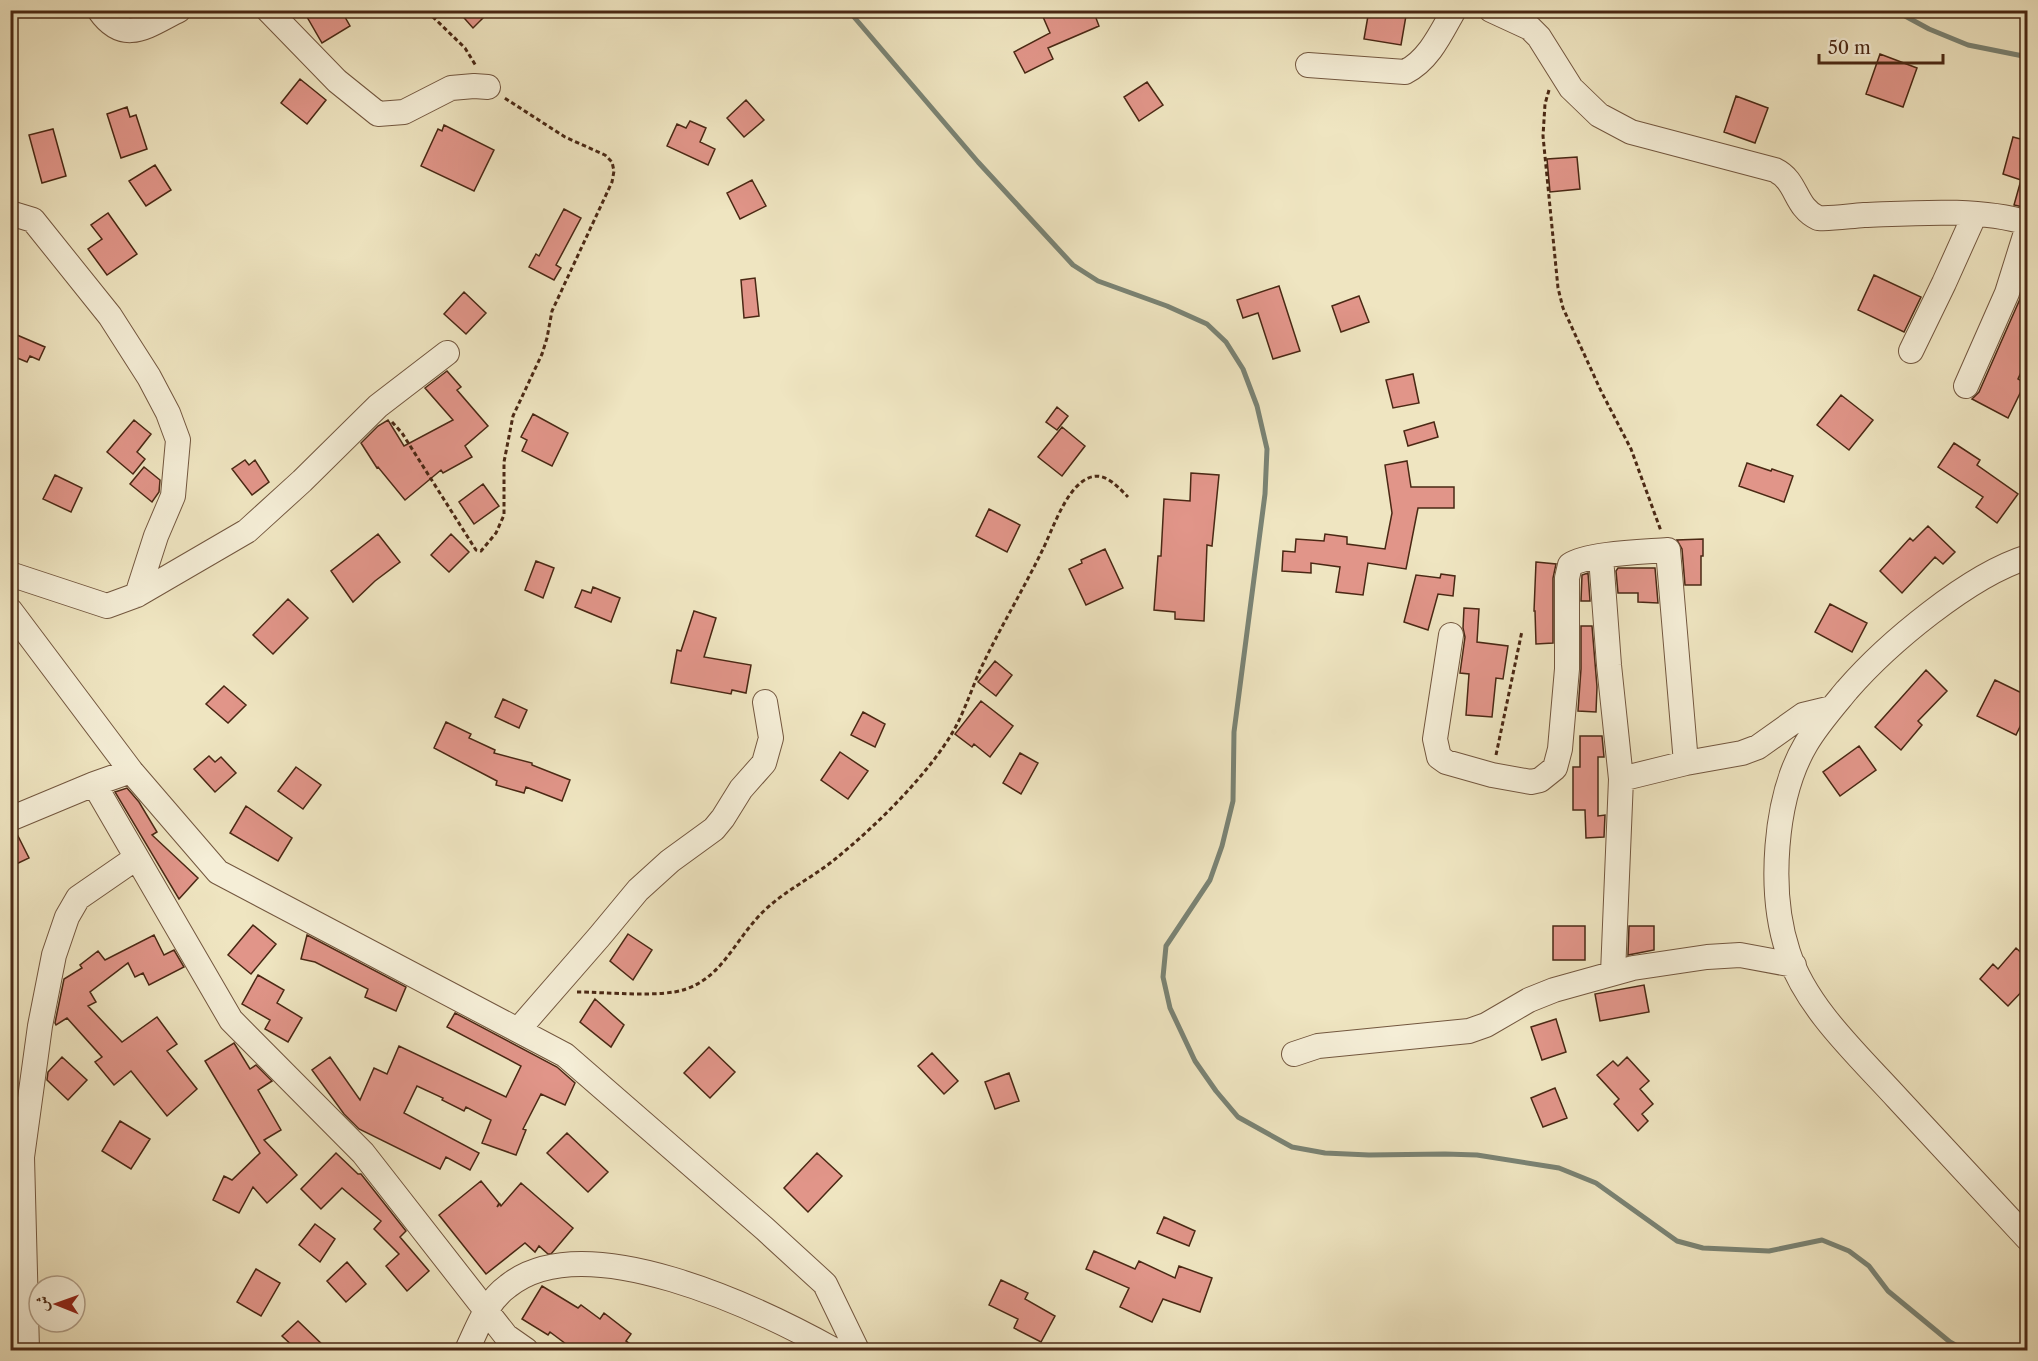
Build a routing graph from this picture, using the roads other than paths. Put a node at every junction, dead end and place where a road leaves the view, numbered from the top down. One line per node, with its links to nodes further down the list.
1 (99, 10): 2 (street)
2 (179, 10)
3 (268, 10): 7 (street)
4 (1454, 10): 6 (street)
5 (1491, 10): 9 (street)
6 (1308, 65)
7 (488, 87)
8 (10, 213): 17 (street)
9 (1975, 214): 10 (street); 11 (street)
10 (2028, 224): 13 (street)
11 (1911, 351)
12 (447, 353): 17 (street)
13 (1966, 386)
14 (1601, 557): 19 (street); 22 (street); 24 (street)
15 (2028, 557): 21 (street)
16 (10, 574): 17 (street)
17 (137, 594)
18 (14, 620): 23 (street)
19 (1451, 634)
20 (765, 702): 30 (street)
21 (1832, 708): 22 (street); 28 (street)
22 (1686, 763): 24 (street)
23 (131, 771): 25 (street); 30 (street)
24 (1621, 779): 29 (street)
25 (94, 784): 26 (street); 27 (street)
26 (10, 819)
27 (136, 858): 33 (street); 34 (street)
28 (1794, 965): 29 (street); 32 (street)
29 (1613, 973): 31 (street)
30 (518, 1030): 38 (street)
31 (1294, 1054)
32 (2028, 1239)
33 (486, 1308): 35 (street); 36 (street); 37 (street)
34 (27, 1350)
35 (467, 1350)
36 (526, 1350)
37 (834, 1350)
38 (856, 1350)

